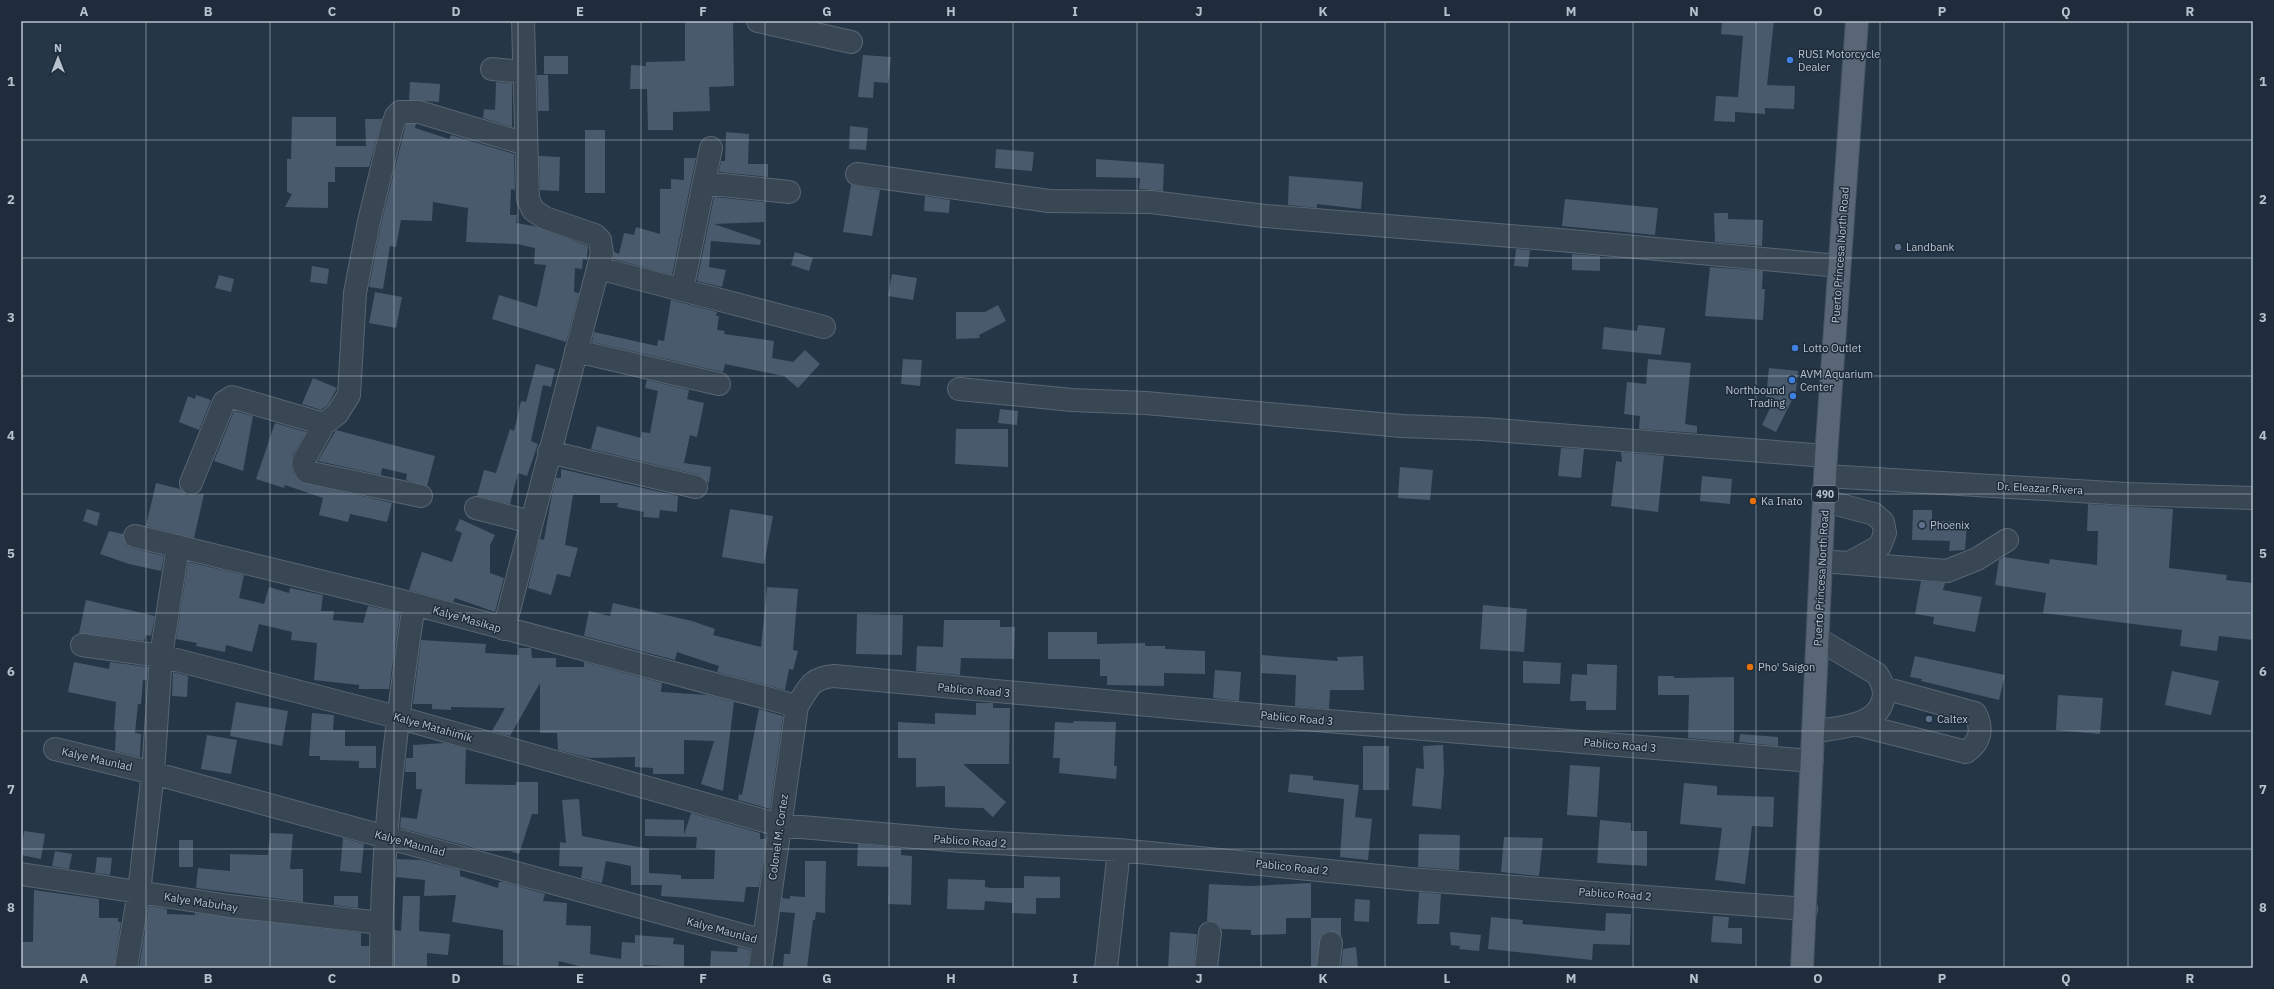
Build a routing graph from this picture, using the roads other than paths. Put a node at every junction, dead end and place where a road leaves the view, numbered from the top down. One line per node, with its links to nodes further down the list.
1 (523, 21): 6 (street)
2 (758, 21): 4 (street)
3 (1857, 21): 12 (main road, Puerto Princesa North Road / 490)
4 (851, 42)
5 (492, 69): 6 (street)
6 (524, 72): 7 (street)
7 (526, 144): 13 (street); 19 (street)
8 (711, 148): 10 (street)
9 (857, 174): 12 (street)
10 (704, 183): 11 (street); 14 (street)
11 (789, 192)
12 (1839, 266): 21 (main road, Puerto Princesa North Road / 490)
13 (598, 268): 14 (street); 16 (street)
14 (682, 290): 15 (street)
15 (824, 327)
16 (576, 351): 17 (street); 20 (street)
17 (719, 384)
18 (959, 390): 21 (street, Dr. Eleazar Rivera)
19 (324, 424): 22 (street); 24 (street)
20 (549, 452): 23 (street); 28 (street)
21 (1826, 466): 25 (street, Dr. Eleazar Rivera); 26 (main road, Puerto Princesa North Road / 490)
22 (191, 483)
23 (696, 487)
24 (421, 496)
25 (2253, 498)
26 (1825, 501): 32 (main road, Puerto Princesa North Road / 490); 33 (street)
27 (476, 508): 28 (street)
28 (531, 522): 35 (street)
29 (135, 536): 31 (street, Kalye Masikap)
30 (2007, 540): 33 (street)
31 (178, 546): 34 (street, Kalye Masikap); 38 (street)
32 (1822, 561): 33 (street); 36 (main road, Puerto Princesa North Road / 490)
33 (1851, 562)
34 (414, 604): 35 (street, Kalye Masikap); 41 (street)
35 (504, 629): 40 (street, Kalye Masikap)
36 (1818, 639): 39 (street); 43 (main road, Puerto Princesa North Road / 490)
37 (82, 645): 38 (street, Kalye Matahimik)
38 (161, 656): 41 (street, Kalye Matahimik); 46 (street)
39 (1884, 688): 42 (street); 42 (street)
40 (797, 706): 45 (street, Pablico Road 3); 47 (street, Colonel M. Cortez)
41 (397, 717): 47 (street, Kalye Matahimik); 48 (street)
42 (1856, 724): 43 (street)
43 (1813, 732): 45 (main road, Puerto Princesa North Road / 490)
44 (55, 750): 46 (street, Kalye Maunlad)
45 (1812, 761): 52 (main road, Puerto Princesa North Road / 490)
46 (153, 773): 48 (street, Kalye Maunlad); 51 (street)
47 (780, 825): 49 (street, Pablico Road 2); 55 (street, Colonel M. Cortez)
48 (385, 837): 53 (street); 55 (street, Kalye Maunlad)
49 (1119, 850): 52 (street, Pablico Road 2); 60 (street)
50 (21, 874): 51 (street, Kalye Mabuhay)
51 (139, 892): 53 (street, Kalye Mabuhay); 57 (street)
52 (1806, 909): 63 (main road, Puerto Princesa North Road / 490)
53 (381, 923): 58 (street)
54 (1210, 933): 61 (street)
55 (764, 941): 59 (street, Colonel M. Cortez)
56 (1331, 943): 62 (street)
57 (126, 968)
58 (381, 968)
59 (760, 968)
60 (1106, 968)
61 (1206, 968)
62 (1328, 968)
63 (1802, 968)

